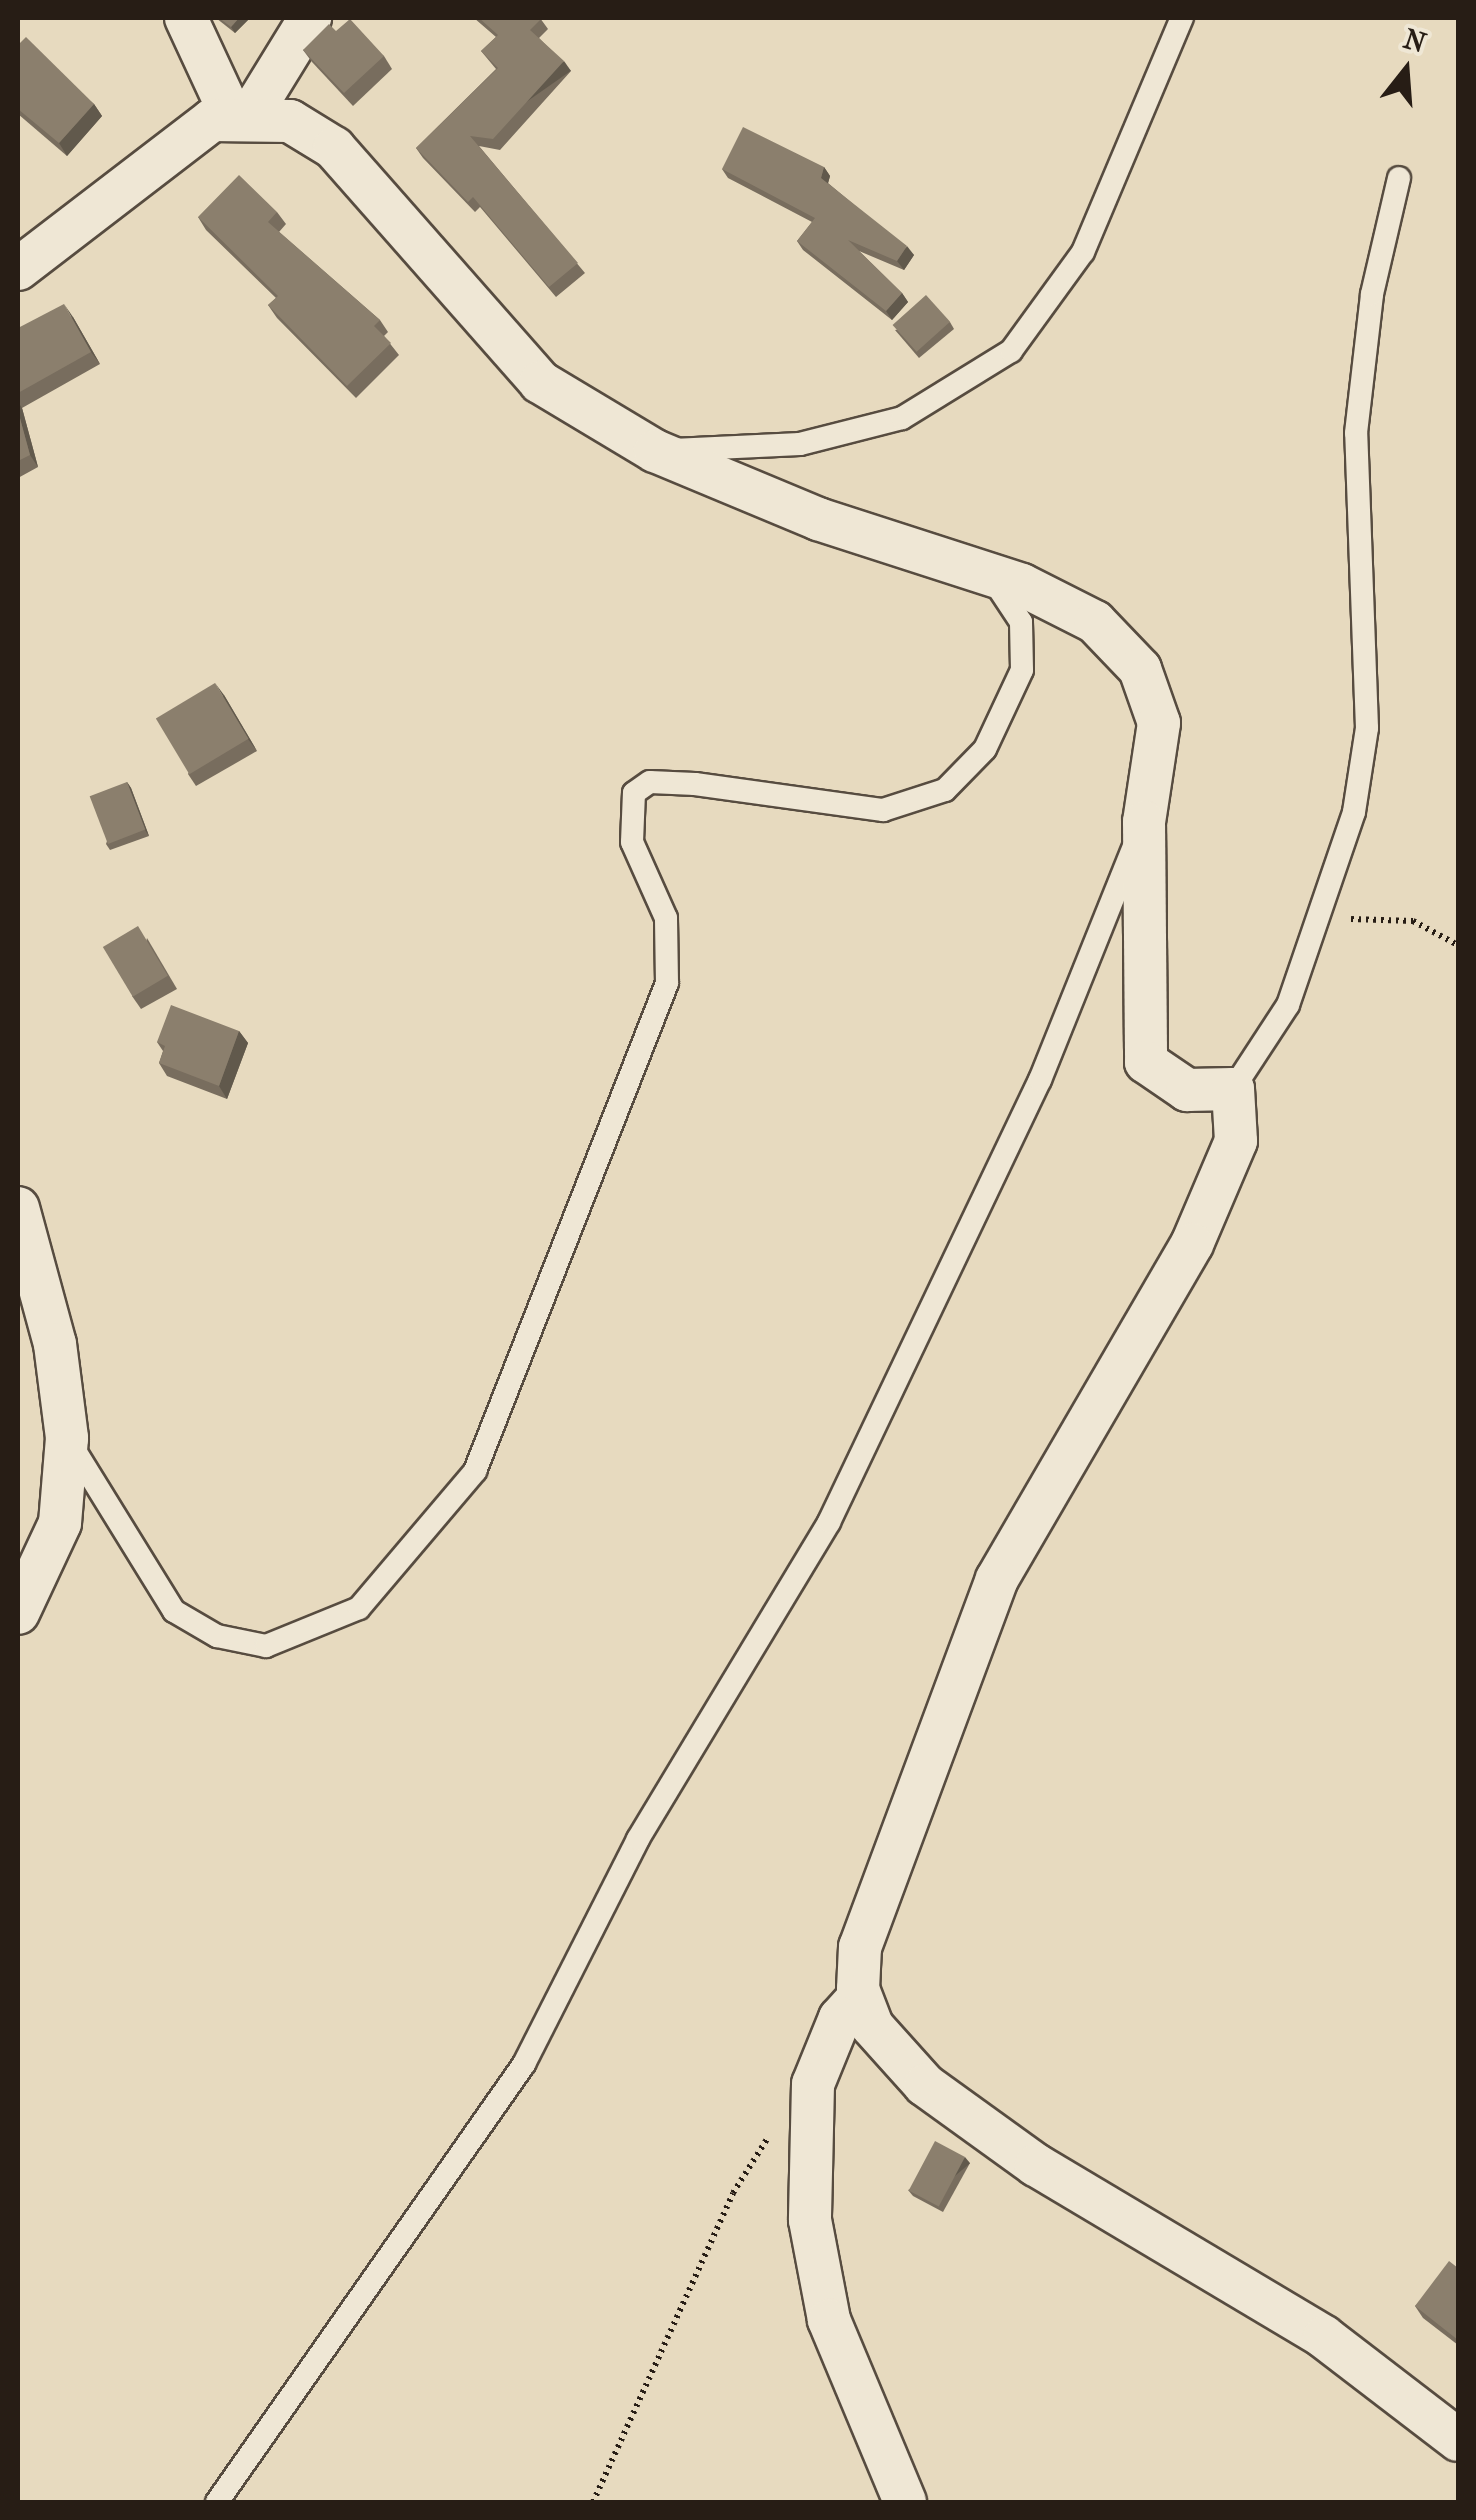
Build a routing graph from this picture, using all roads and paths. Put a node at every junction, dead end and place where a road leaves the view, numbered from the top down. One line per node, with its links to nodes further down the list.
1 (186, 18): 4 (street)
2 (310, 18): 4 (street)
3 (1182, 18): 7 (lane)
4 (242, 115): 6 (street); 7 (street)
5 (1398, 178): 10 (lane)
6 (18, 270)
7 (655, 451): 8 (street)
8 (987, 572): 9 (street); 14 (lane)
9 (1144, 822): 12 (street); 19 (lane)
10 (1316, 921): 11 (path); 12 (lane)
11 (1458, 945)
12 (1233, 1089): 16 (street)
13 (18, 1208): 14 (street)
14 (68, 1438): 15 (street)
15 (18, 1613)
16 (860, 1996): 17 (street); 18 (street)
17 (812, 2084): 20 (path); 21 (street)
18 (1458, 2440)
19 (217, 2502)
20 (593, 2502)
21 (905, 2502)

